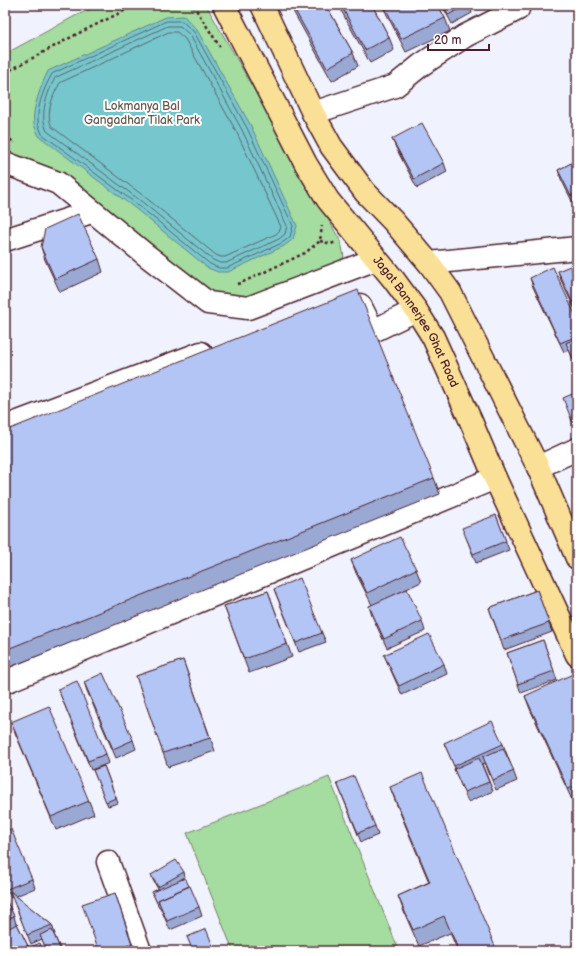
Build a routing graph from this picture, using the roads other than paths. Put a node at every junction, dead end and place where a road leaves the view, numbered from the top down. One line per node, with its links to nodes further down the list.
1 (224, 5): 9 (main road, Jagat Bannerjee Ghat Road)
2 (262, 5): 4 (main road)
3 (518, 9): 4 (street)
4 (313, 113): 10 (main road)
5 (5, 163): 6 (street)
6 (92, 212): 7 (street); 9 (street)
7 (5, 240)
8 (577, 248): 10 (street)
9 (376, 259): 12 (main road, Jagat Bannerjee Ghat Road)
10 (429, 263): 16 (main road)
11 (341, 301): 12 (street)
12 (416, 310): 17 (main road, Jagat Bannerjee Ghat Road)
13 (222, 346): 14 (street)
14 (5, 427)
15 (577, 449): 16 (street)
16 (538, 467): 18 (main road)
17 (495, 478): 19 (main road, Jagat Bannerjee Ghat Road); 20 (street)
18 (577, 556)
19 (577, 655)
20 (5, 682)
21 (108, 862): 22 (street)
22 (140, 951)

